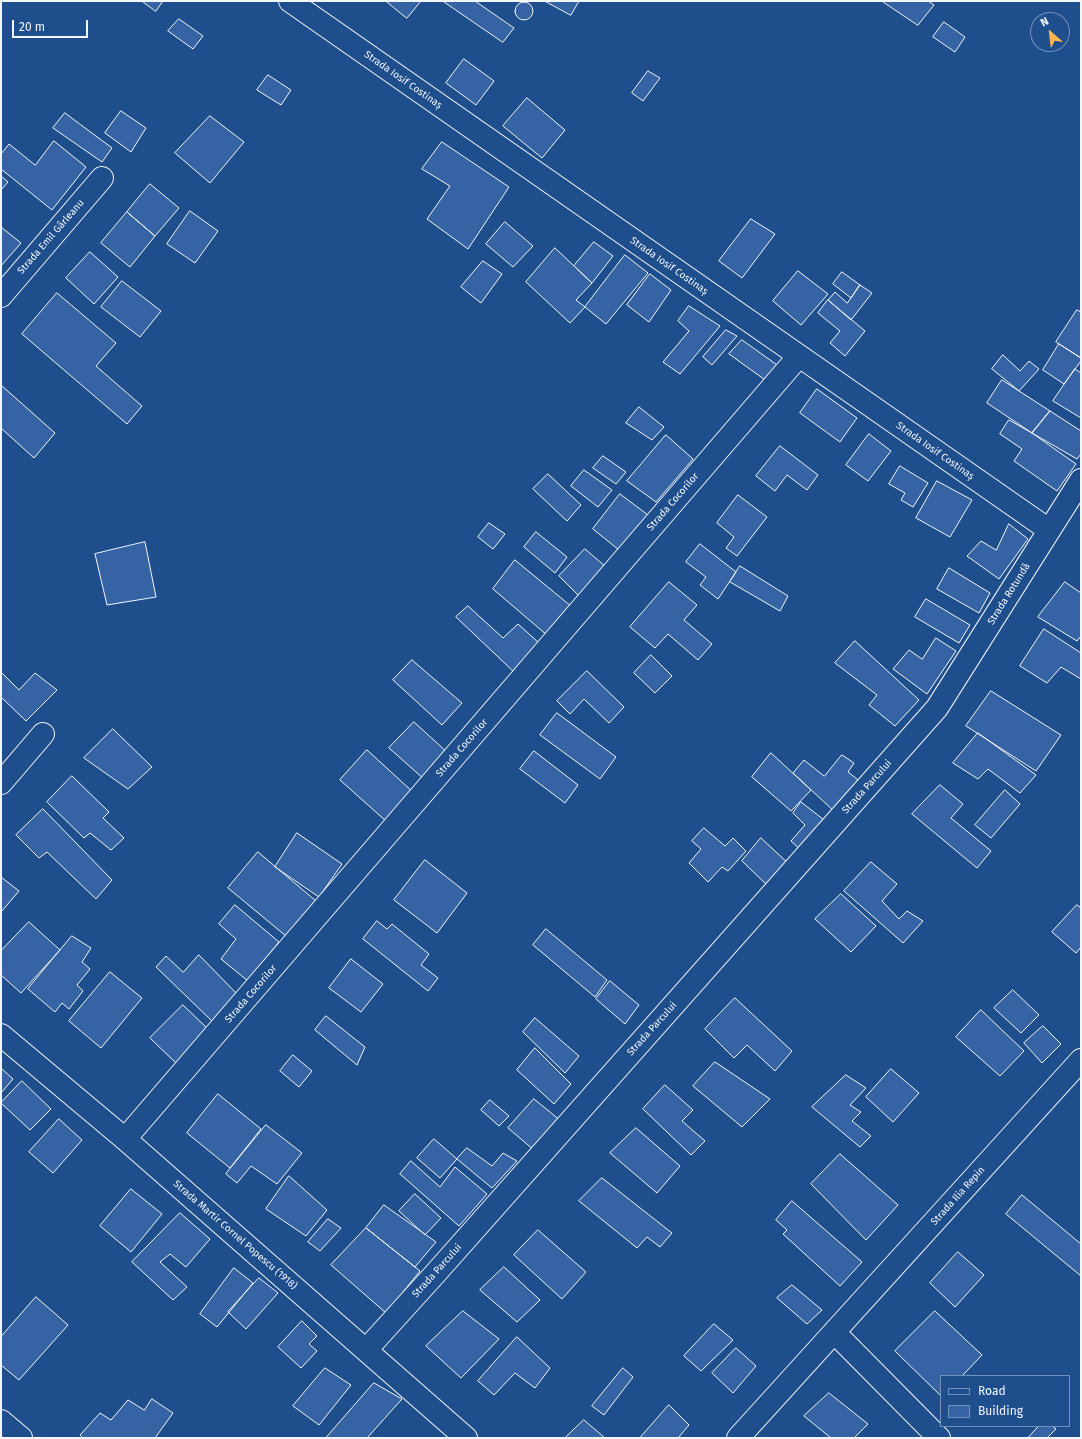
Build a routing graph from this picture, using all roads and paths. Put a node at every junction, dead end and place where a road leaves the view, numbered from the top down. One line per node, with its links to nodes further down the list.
1 (290, 1): 4 (street, Strada Iosif Costinaș)
2 (102, 178): 3 (street, Strada Emil Gârleanu)
3 (1, 296)
4 (799, 356): 6 (street, Strada Iosif Costinaș); 12 (street, Strada Cocorilor)
5 (1081, 480): 6 (street, Strada Rotundă)
6 (1049, 530): 7 (street, Strada Rotundă)
7 (937, 708): 14 (street, Strada Parcului)
8 (43, 734): 9 (street)
9 (1, 783)
10 (1, 1035): 12 (street, Strada Martir Cornel Popescu (1918))
11 (1081, 1060): 13 (street, Strada Ilia Repin)
12 (125, 1140): 14 (street, Strada Martir Cornel Popescu (1918))
13 (834, 1332): 18 (street, Strada Ilia Repin); 19 (street)
14 (366, 1350): 17 (street, Strada Martir Cornel Popescu (1918))
15 (1, 1421): 16 (street)
16 (21, 1438)
17 (466, 1438)
18 (738, 1438)
19 (939, 1438)

